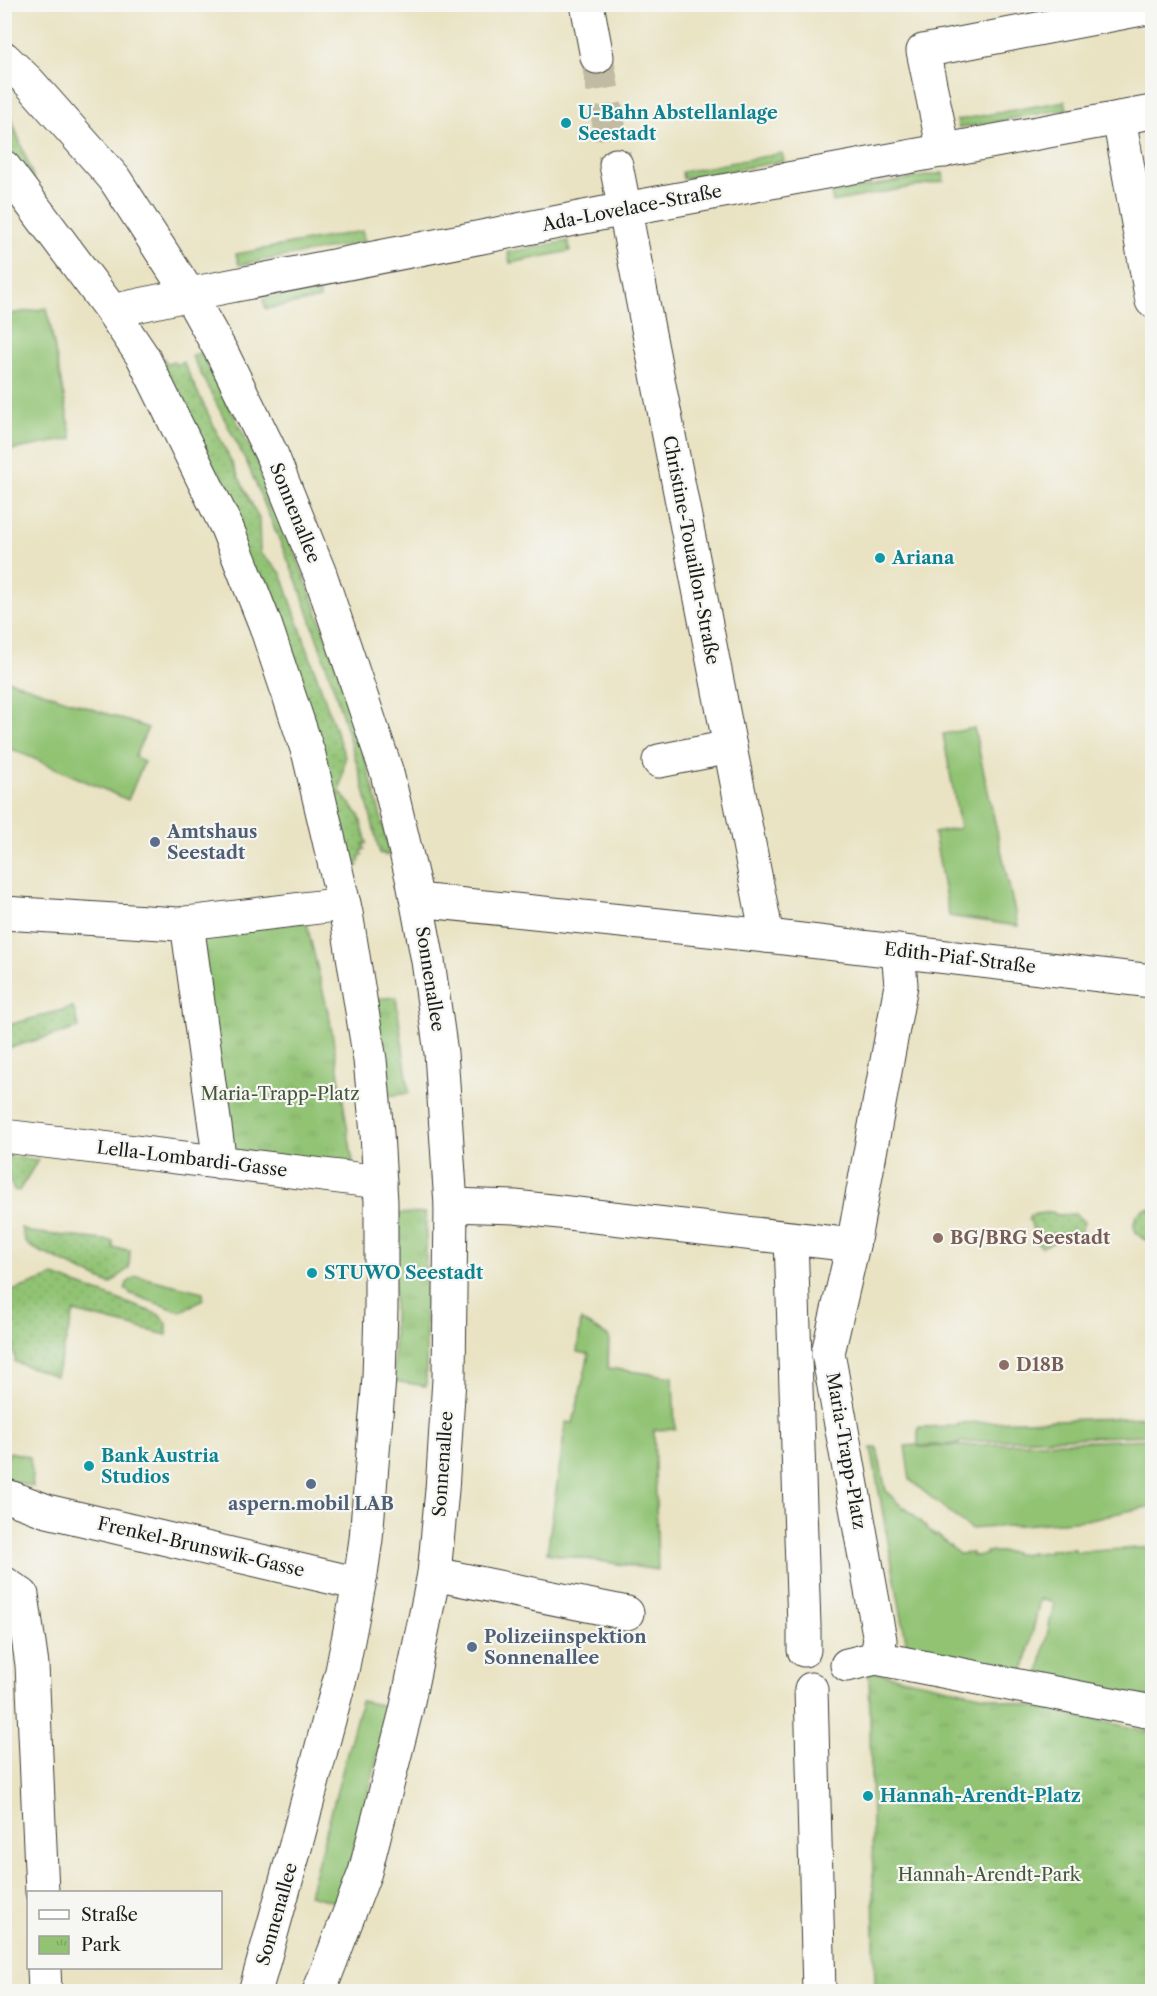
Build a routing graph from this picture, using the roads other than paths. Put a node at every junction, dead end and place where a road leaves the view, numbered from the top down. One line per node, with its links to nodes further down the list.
1 (587, 4): 3 (street)
2 (1152, 7): 7 (street)
3 (597, 57)
4 (4, 58): 11 (street, Sonnenallee)
5 (1152, 112): 6 (street, Ada-Lovelace-Straße)
6 (1119, 118): 7 (street, Ada-Lovelace-Straße); 12 (street)
7 (944, 151): 10 (street, Ada-Lovelace-Straße)
8 (616, 165): 10 (street, Christine-Touaillon-Straße)
9 (4, 167): 13 (street, Sonnenallee)
10 (625, 209): 11 (street, Ada-Lovelace-Straße); 14 (street, Christine-Touaillon-Straße)
11 (189, 294): 13 (street, Ada-Lovelace-Straße); 16 (street, Sonnenallee)
12 (1152, 301)
13 (112, 311): 17 (street, Sonnenallee)
14 (730, 747): 15 (street); 20 (street, Christine-Touaillon-Straße)
15 (659, 760)
16 (417, 900): 20 (street); 26 (street, Sonnenallee)
17 (344, 904): 19 (street); 25 (street, Sonnenallee)
18 (4, 913): 19 (street)
19 (187, 923): 24 (street)
20 (767, 936): 21 (street, Edith-Piaf-Straße)
21 (898, 951): 22 (street, Edith-Piaf-Straße); 28 (street, Maria-Trapp-Platz)
22 (1152, 981)
23 (4, 1136): 24 (street, Lella-Lombardi-Gasse)
24 (220, 1163): 25 (street, Lella-Lombardi-Gasse)
25 (380, 1182): 32 (street, Sonnenallee)
26 (451, 1205): 27 (street); 30 (street, Sonnenallee)
27 (791, 1239): 28 (street); 34 (street, Maria-Trapp-Platz)
28 (853, 1245): 36 (street, Maria-Trapp-Platz)
29 (4, 1495): 32 (street, Frenkel-Brunswik-Gasse)
30 (434, 1574): 33 (street); 41 (street, Sonnenallee)
31 (4, 1583): 37 (street)
32 (359, 1584): 40 (street, Sonnenallee)
33 (627, 1613)
34 (804, 1650)
35 (811, 1689): 42 (street)
36 (1152, 1712)
37 (42, 1891)
38 (44, 1969): 39 (street)
39 (45, 1992)
40 (255, 1992)
41 (319, 1992)
42 (819, 1992)

